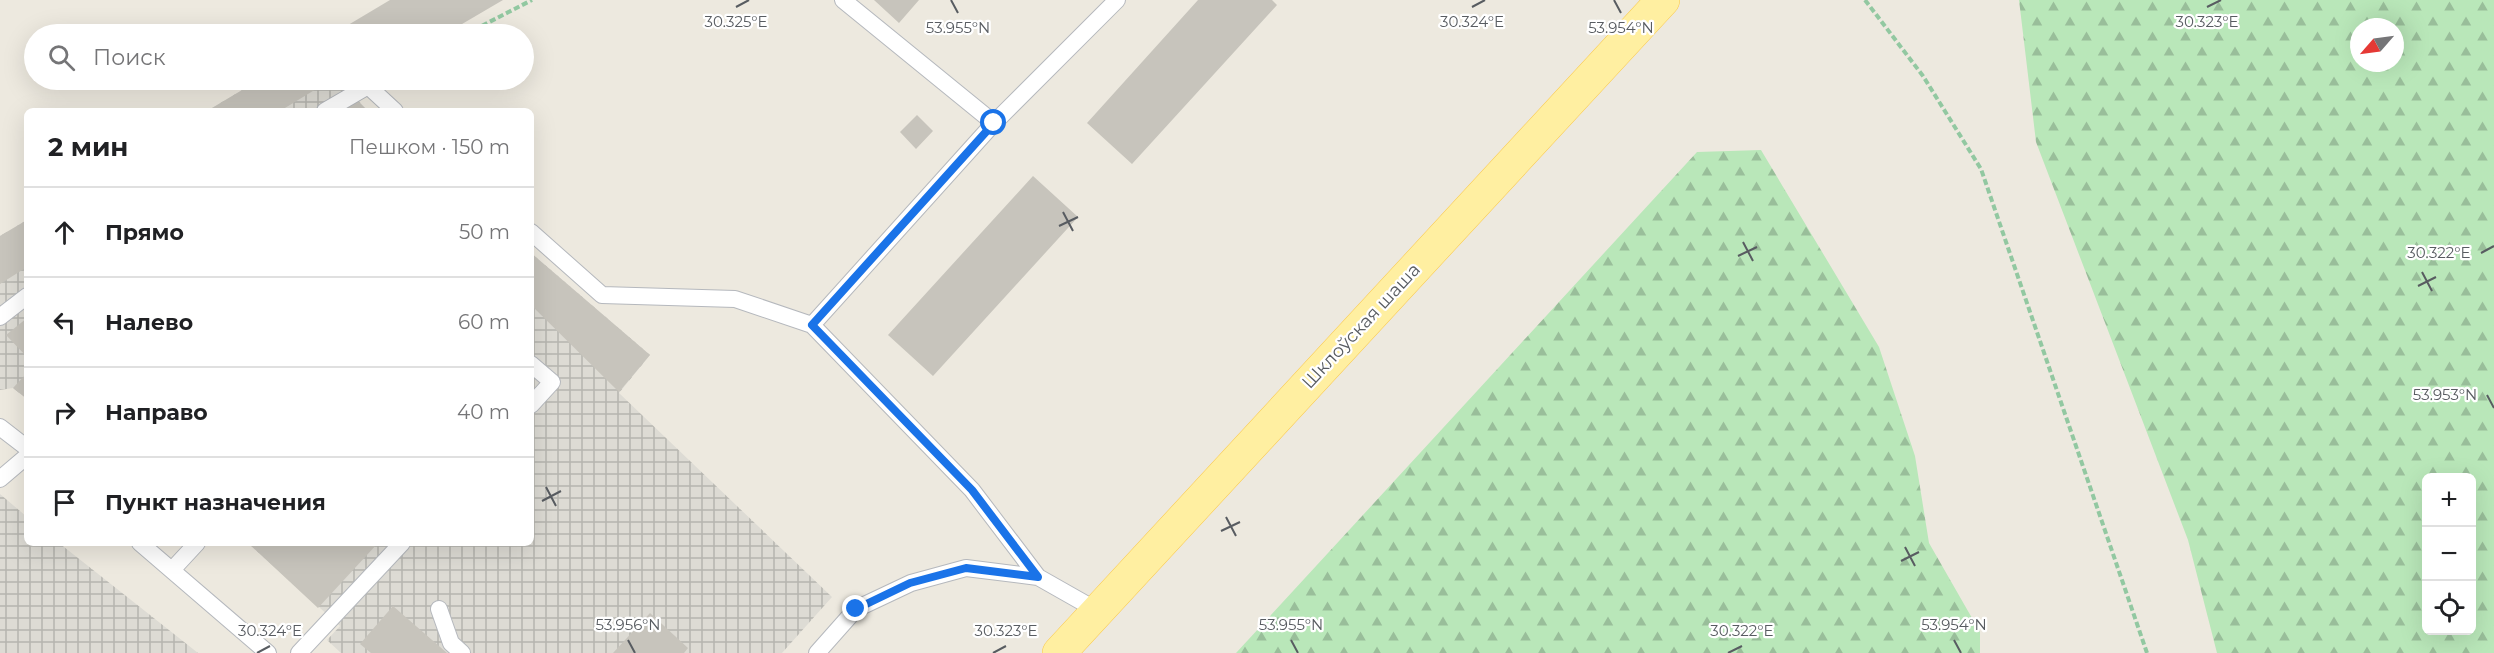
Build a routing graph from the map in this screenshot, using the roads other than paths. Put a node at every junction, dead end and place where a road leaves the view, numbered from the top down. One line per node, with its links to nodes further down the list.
1 (843, 0): 8 (lane)
2 (1117, 0): 8 (lane)
3 (1663, 0): 25 (main road, Шклоўская шаша)
4 (361, 90): 6 (lane)
5 (372, 90): 7 (lane)
6 (330, 108)
7 (392, 108)
8 (994, 123): 12 (lane)
9 (534, 235): 12 (lane)
10 (24, 298): 11 (lane)
11 (0, 317)
12 (812, 325): 23 (lane)
13 (534, 367): 14 (lane)
14 (534, 402)
15 (0, 427): 16 (lane)
16 (24, 446)
17 (24, 459): 18 (lane)
18 (0, 479)
19 (144, 546): 22 (lane)
20 (193, 546): 22 (lane)
21 (399, 546): 27 (lane)
22 (172, 570): 26 (lane)
23 (1038, 577): 25 (lane); 29 (lane)
24 (439, 609): 28 (lane)
25 (1098, 611): 30 (main road, Шклоўская шаша)
26 (268, 653)
27 (299, 653)
28 (462, 653)
29 (817, 653)
30 (1059, 653)

